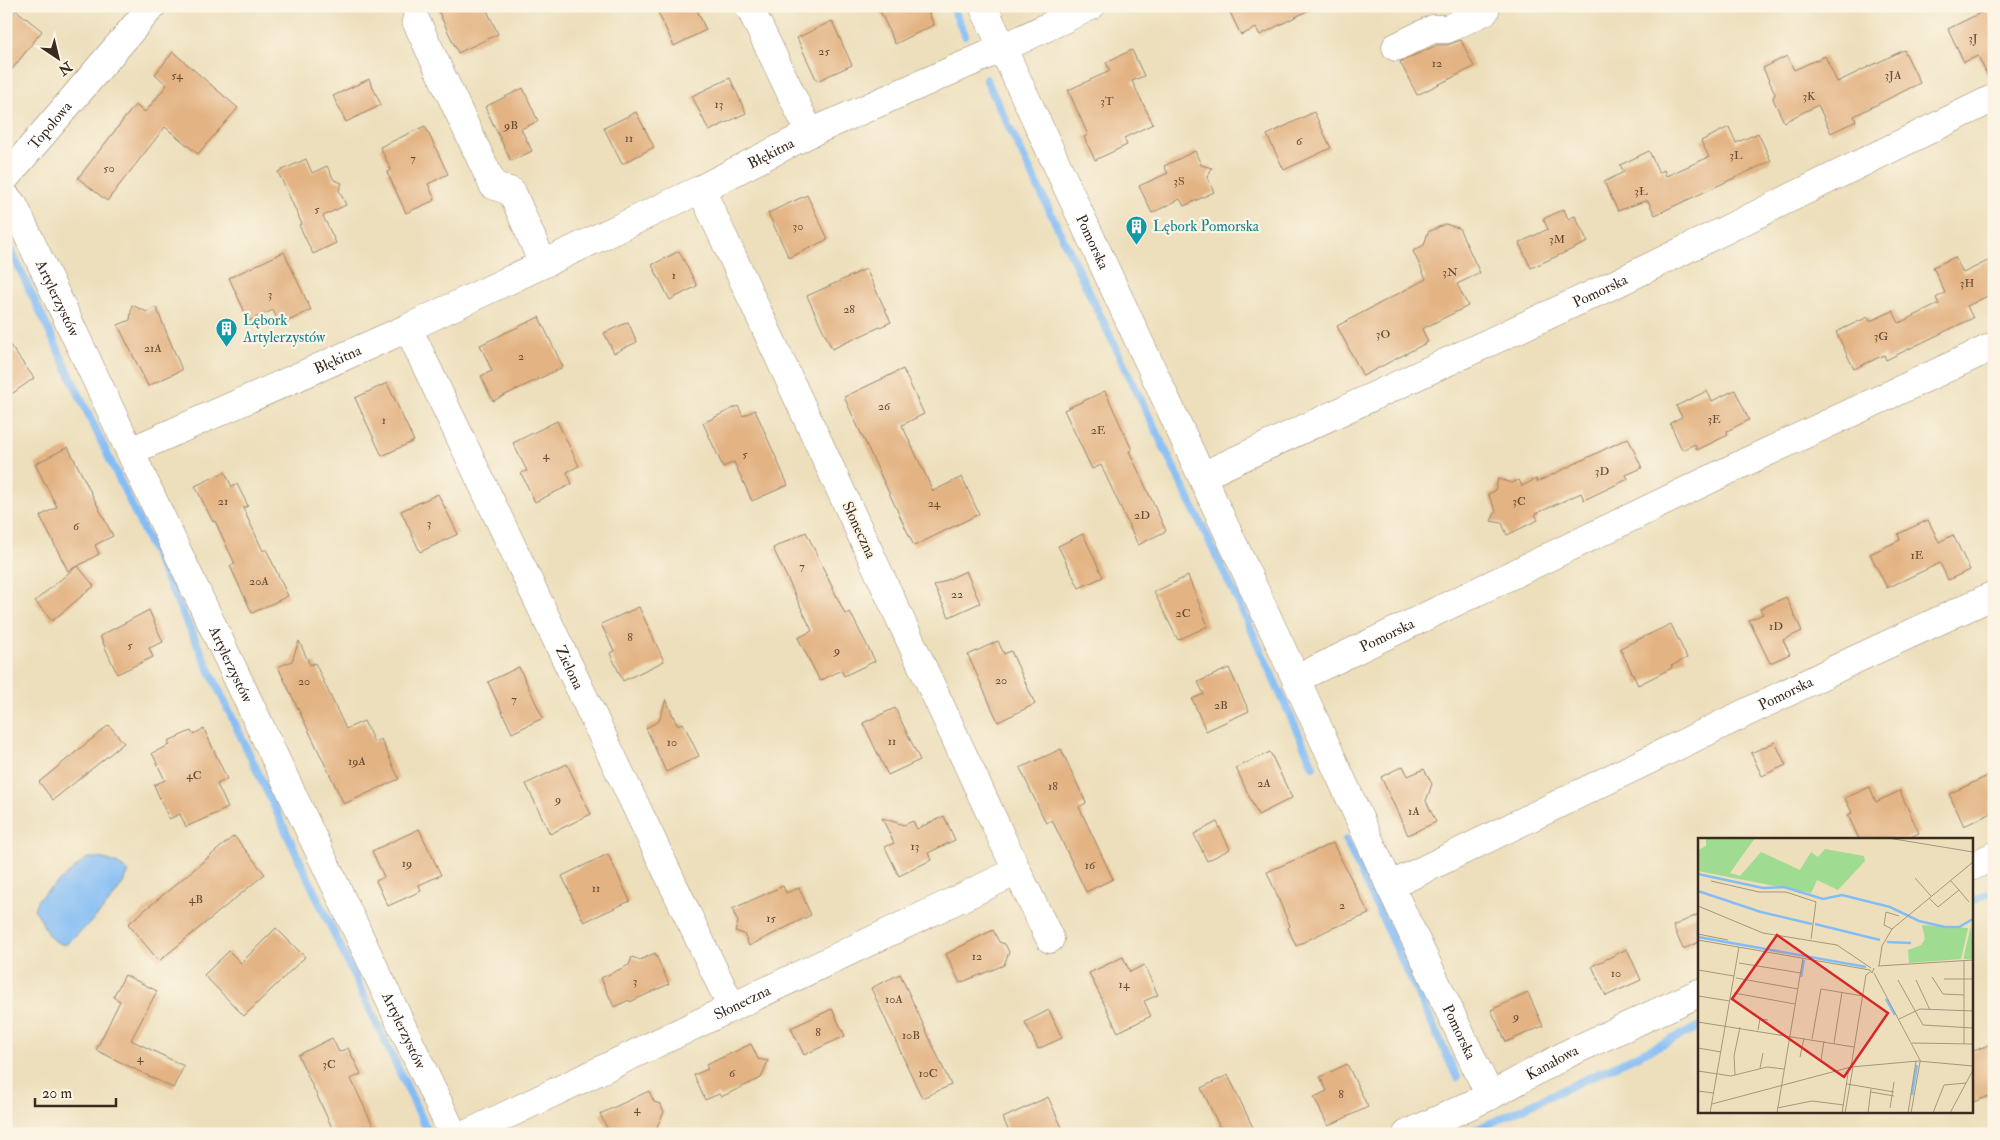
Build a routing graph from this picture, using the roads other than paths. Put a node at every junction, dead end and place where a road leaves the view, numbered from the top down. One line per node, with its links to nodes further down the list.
1 (152, 6): 11 (street, Topolowa)
2 (749, 6): 10 (street)
3 (983, 6): 8 (street, Pomorska)
4 (1091, 6): 8 (street, Błękitna)
5 (1486, 6): 7 (street)
6 (416, 21): 14 (street)
7 (1396, 47)
8 (1003, 48): 10 (street, Błękitna); 18 (street, Pomorska)
9 (1994, 98): 18 (street, Pomorska)
10 (810, 133): 12 (street, Błękitna)
11 (8, 170)
12 (700, 189): 14 (street, Błękitna); 23 (street, Słoneczna)
13 (6, 197): 17 (street, Artylerzystów)
14 (543, 264): 15 (street, Błękitna)
15 (408, 328): 17 (street, Błękitna); 27 (street, Zielona)
16 (1994, 346): 20 (street, Pomorska)
17 (131, 451): 29 (street, Artylerzystów)
18 (1202, 476): 20 (street, Pomorska)
19 (1994, 595): 24 (street, Pomorska)
20 (1296, 679): 24 (street, Pomorska)
21 (1994, 856): 22 (street)
22 (1972, 866)
23 (1017, 871): 25 (street, Słoneczna); 27 (street, Słoneczna)
24 (1390, 886): 28 (street, Pomorska)
25 (1050, 939)
26 (1698, 993): 28 (street, Kanałowa)
27 (731, 1006): 30 (street, Słoneczna)
28 (1490, 1096): 31 (street, Kanałowa)
29 (453, 1134)
30 (467, 1134)
31 (1407, 1134)

